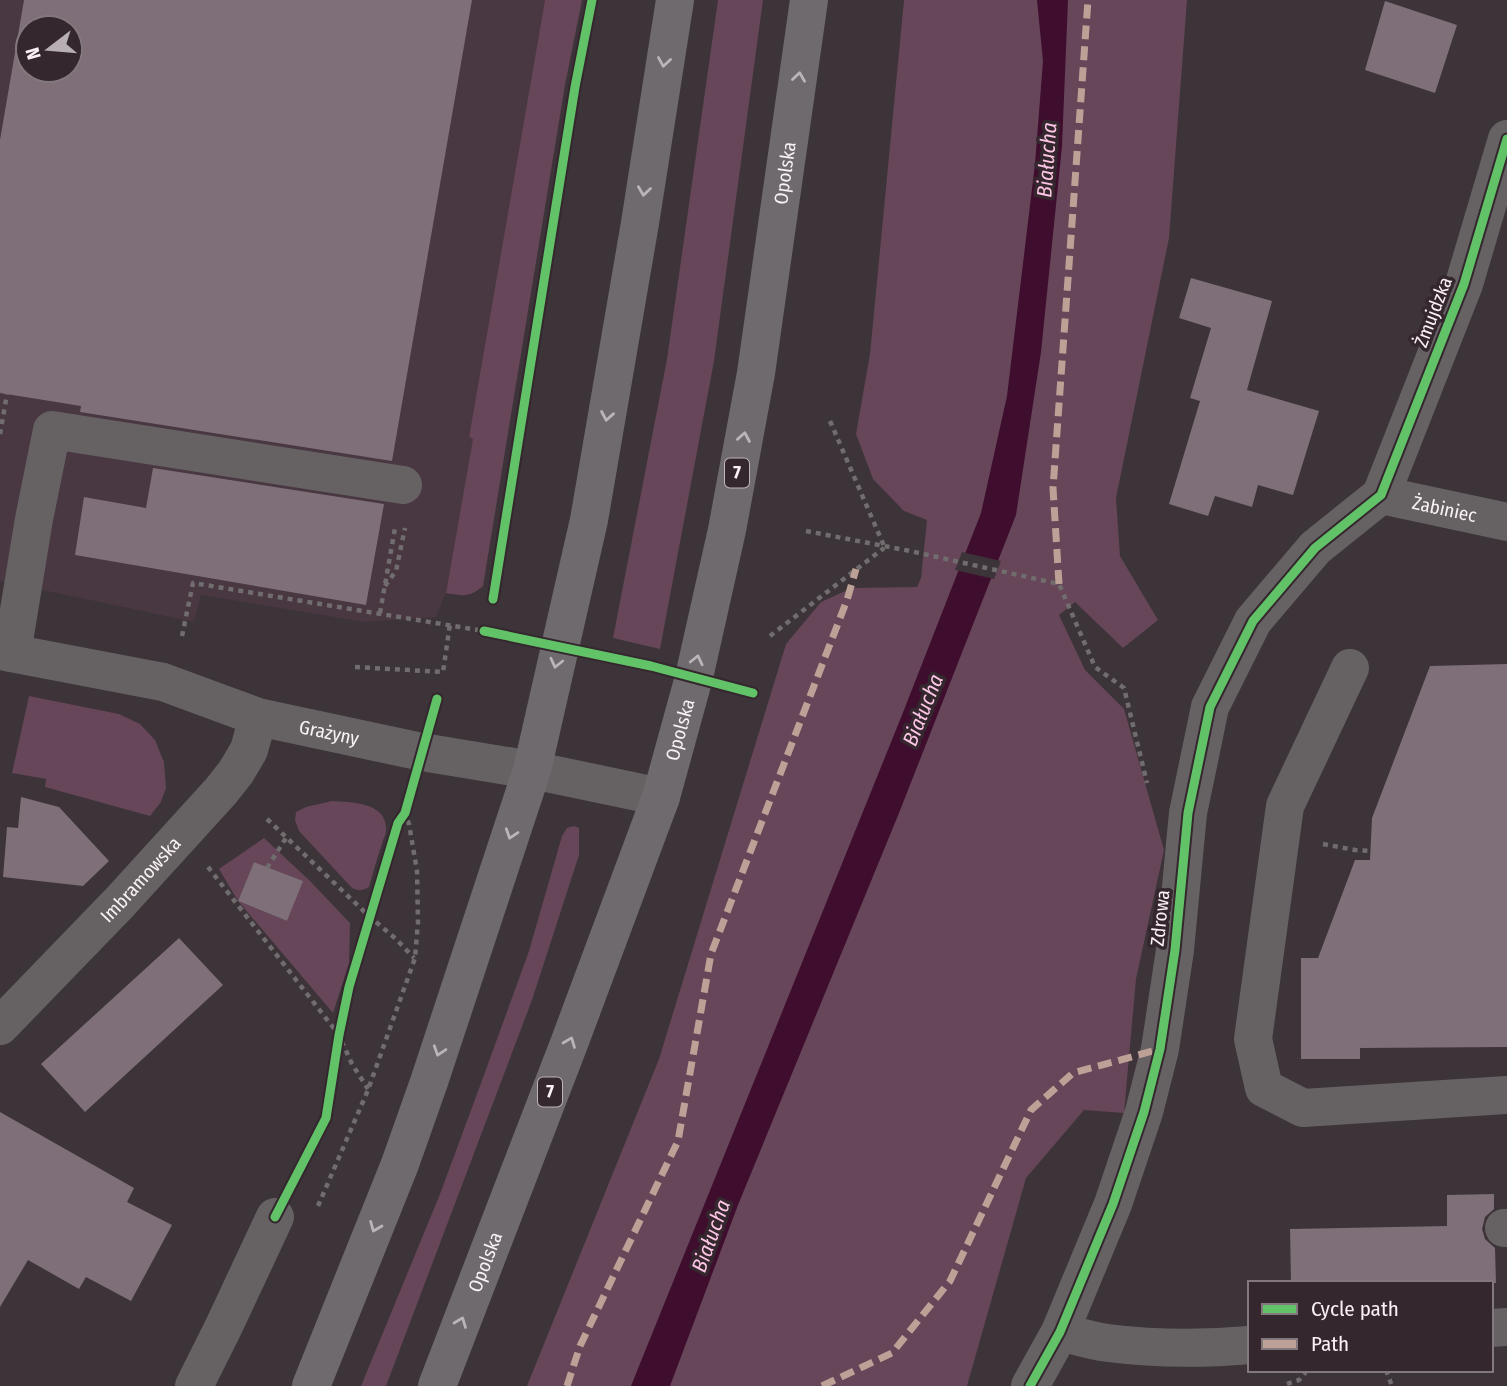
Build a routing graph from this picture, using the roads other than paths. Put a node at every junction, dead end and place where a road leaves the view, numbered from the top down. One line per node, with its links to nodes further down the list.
1 (675, 0): 10 (main road, one-way to 10)
2 (809, 0): 11 (main road, Opolska / 7, one-way to 2)
3 (1507, 139): 5 (street, Żmujdzka)
4 (403, 485): 7 (street)
5 (1381, 495): 6 (street, Żabiniec); 15 (street, Zdrowa)
6 (1507, 522)
7 (6, 652): 9 (street, Grażyny)
8 (1350, 668): 13 (street)
9 (258, 717): 10 (street, Grażyny); 12 (street, Imbramowska)
10 (532, 770): 11 (street, Grażyny); 18 (main road, one-way to 18)
11 (661, 797): 19 (main road, Opolska / 7, one-way to 11)
12 (0, 1026)
13 (1507, 1094)
14 (275, 1217): 17 (street)
15 (1060, 1332): 16 (street); 20 (street, Zdrowa)
16 (1248, 1345)
17 (194, 1386)
18 (311, 1386)
19 (437, 1386)
20 (1031, 1386)

